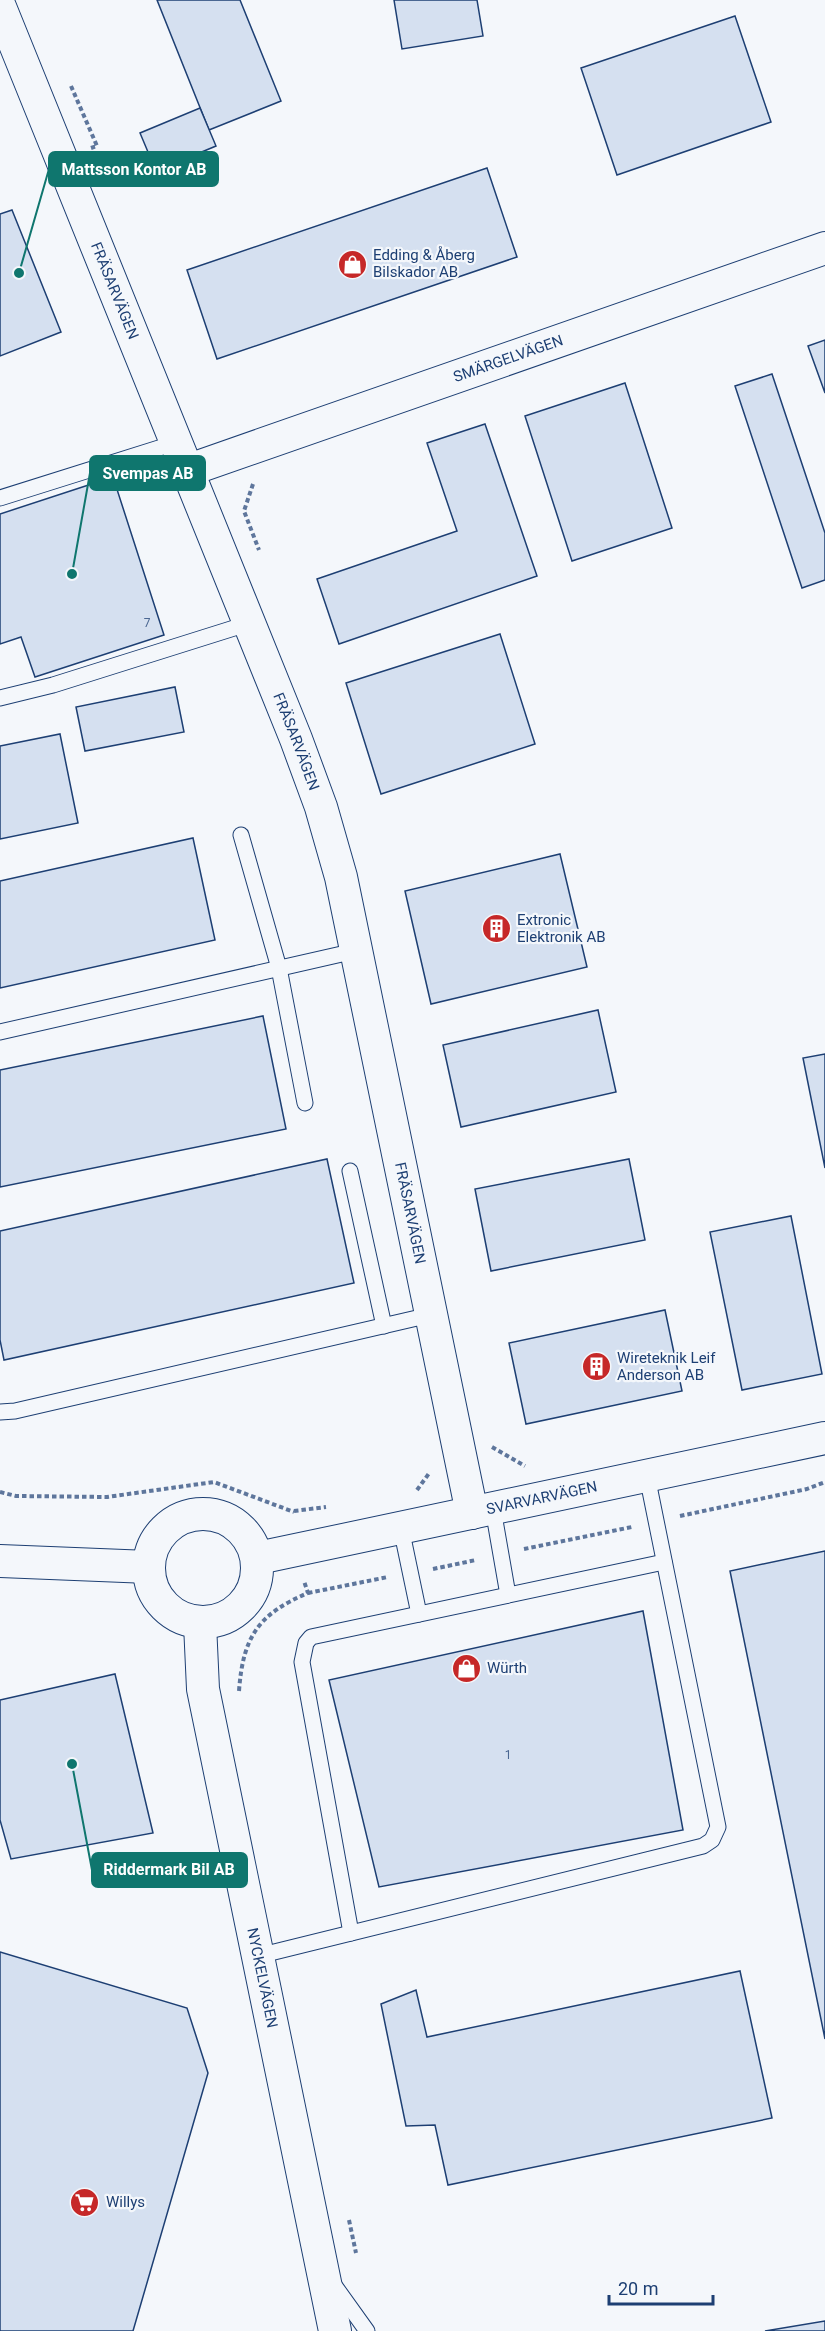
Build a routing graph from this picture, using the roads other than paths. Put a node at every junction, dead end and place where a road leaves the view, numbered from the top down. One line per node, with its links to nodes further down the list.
1 (0, 7): 3 (street, FRÄSARVÄGEN)
2 (825, 248): 3 (street, SMÄRGELVÄGEN)
3 (183, 456): 4 (lane); 5 (street, FRÄSARVÄGEN)
4 (0, 498)
5 (250, 623): 6 (lane); 8 (street, FRÄSARVÄGEN)
6 (0, 698)
7 (241, 835): 9 (lane)
8 (355, 951): 9 (lane); 13 (street, FRÄSARVÄGEN)
9 (279, 968): 10 (lane); 11 (lane)
10 (0, 1032)
11 (305, 1103)
12 (350, 1171): 14 (lane)
13 (430, 1315): 14 (lane); 18 (street, FRÄSARVÄGEN)
14 (384, 1326): 15 (lane)
15 (0, 1412)
16 (825, 1438): 17 (street, SVARVARVÄGEN)
17 (647, 1476): 18 (street, SVARVARVÄGEN); 22 (lane)
18 (482, 1511): 19 (street, SVARVARVÄGEN); 24 (lane)
19 (401, 1528): 20 (street, SVARVARVÄGEN); 25 (lane)
20 (258, 1558): 23 (street); 26 (street)
21 (0, 1561): 23 (street)
22 (664, 1562): 24 (lane); 27 (lane)
23 (149, 1567): 26 (street)
24 (508, 1595): 25 (lane)
25 (419, 1614): 27 (lane)
26 (200, 1624): 28 (street, NYCKELVÄGEN)
27 (351, 1933): 28 (lane)
28 (258, 1956): 29 (street, NYCKELVÄGEN)
29 (322, 2268): 30 (street, NYCKELVÄGEN); 31 (lane)
30 (335, 2331)
31 (367, 2331)

